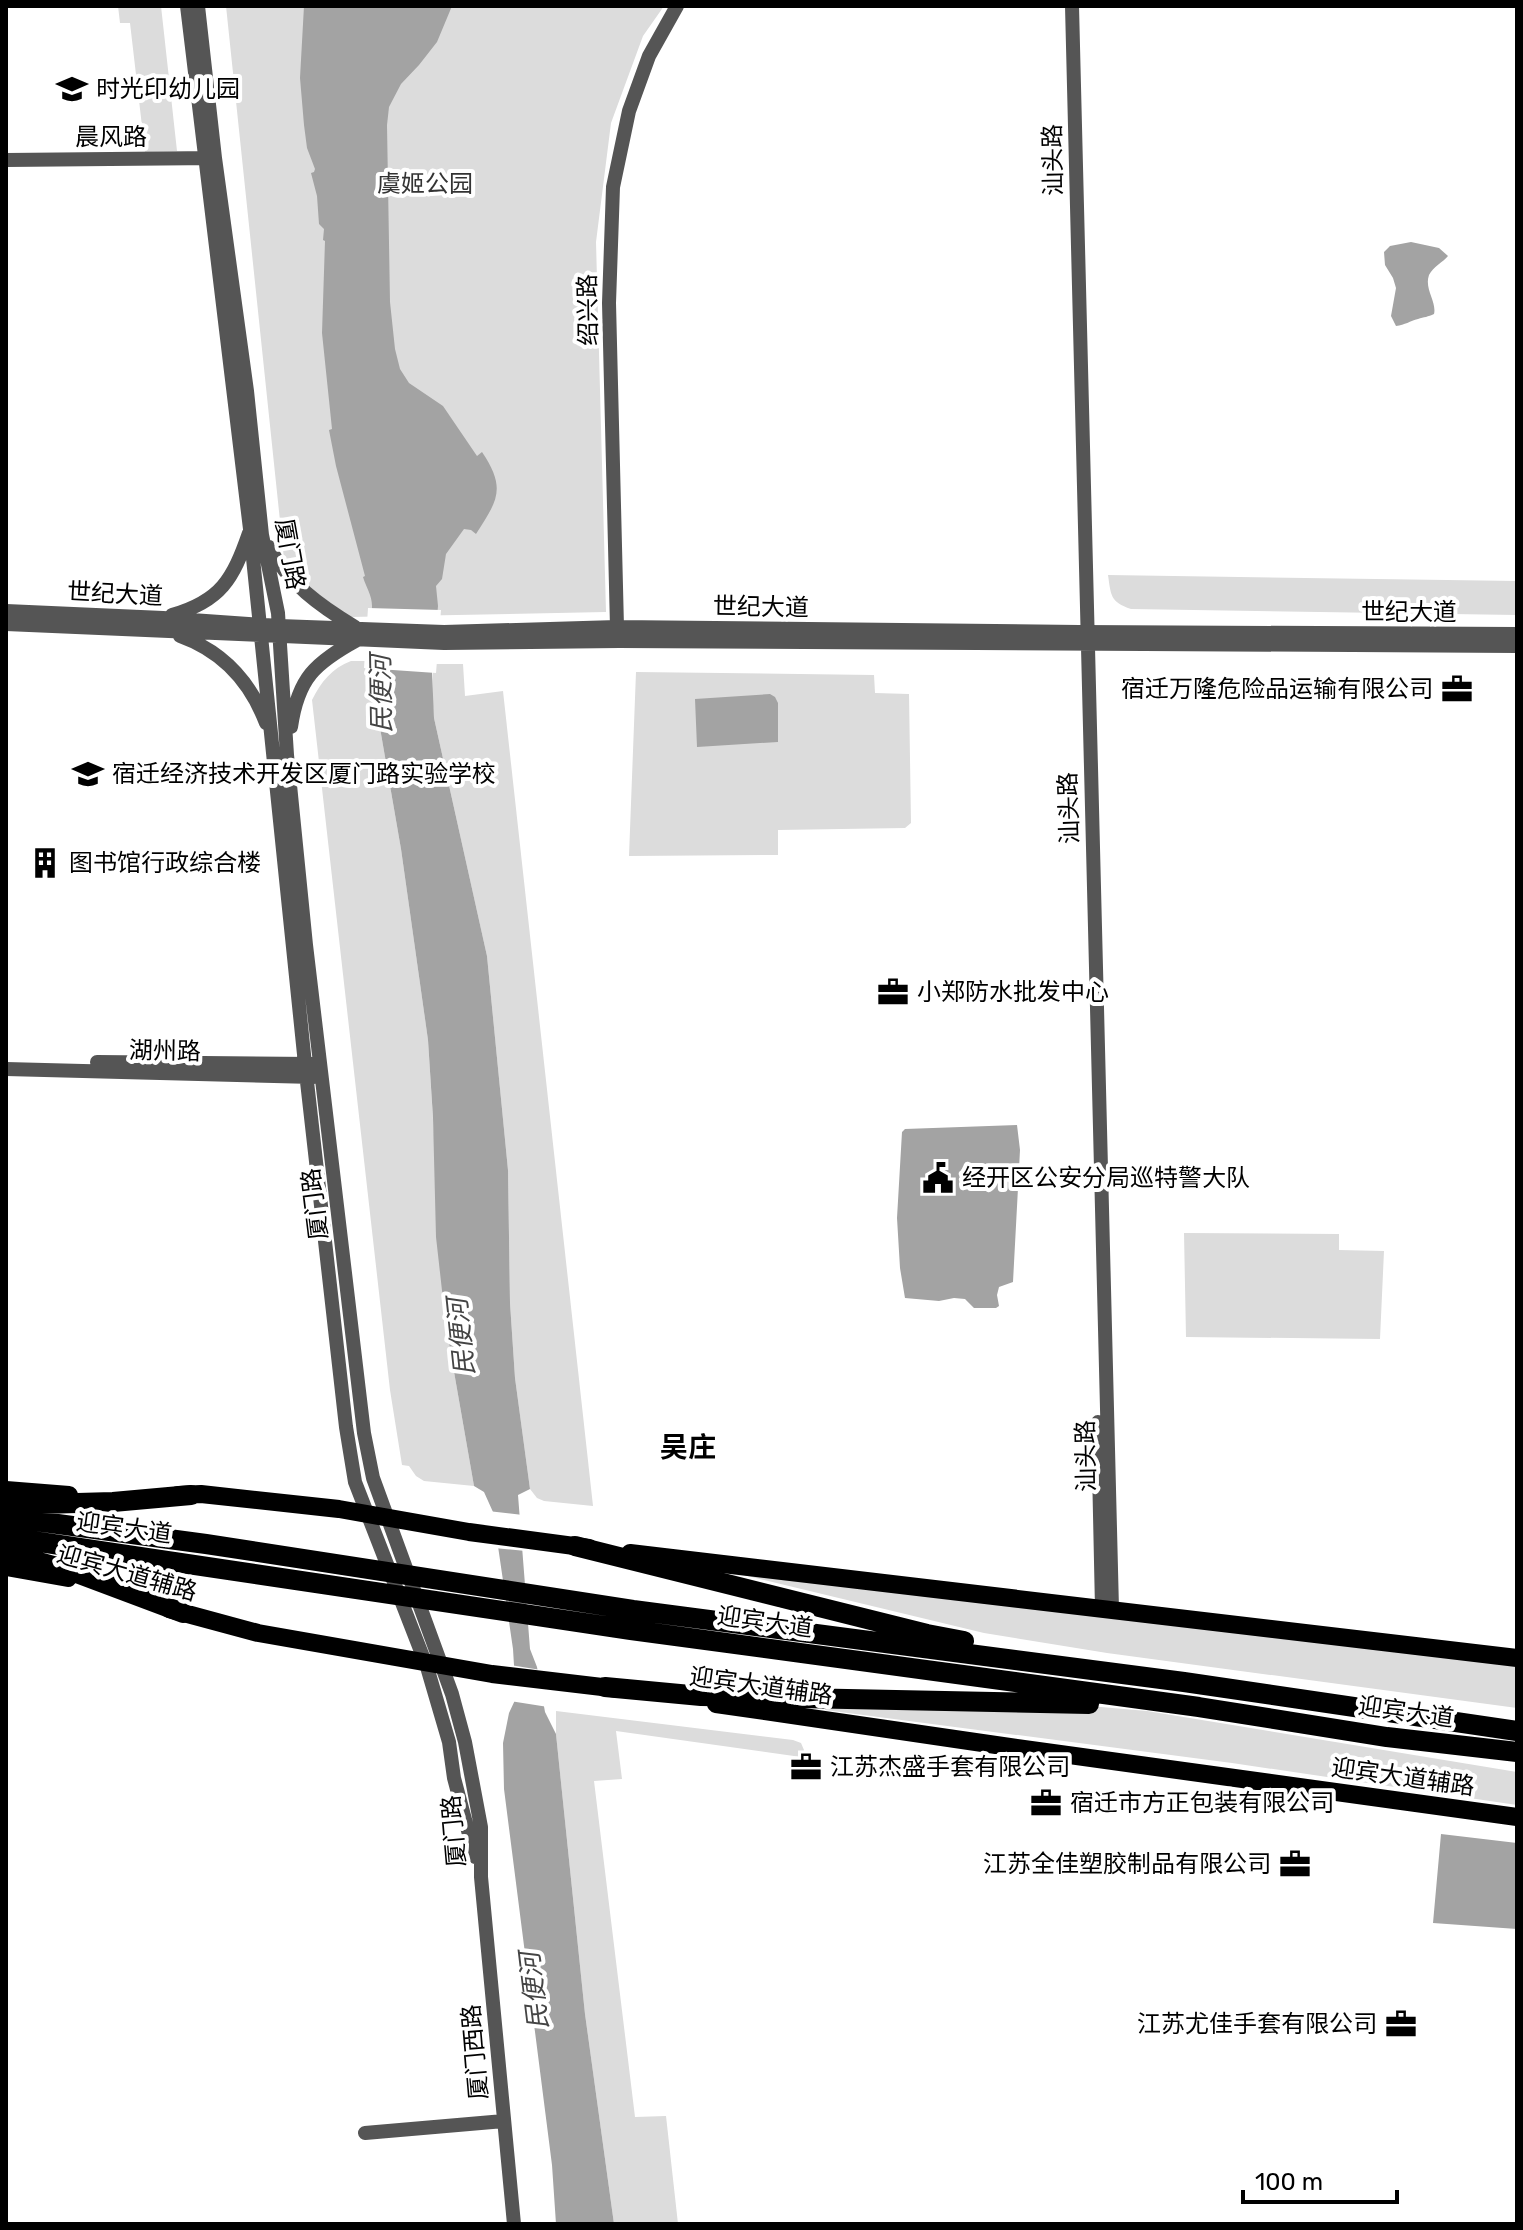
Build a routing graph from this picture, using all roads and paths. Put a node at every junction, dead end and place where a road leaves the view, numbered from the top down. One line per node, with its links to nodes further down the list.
1 (187, 6): 6 (street, 厦门路)
2 (198, 6): 6 (street, 厦门路)
3 (677, 6): 12 (street, 绍兴路)
4 (1064, 6): 18 (street, 汕头路)
5 (1072, 6): 18 (street, 汕头路)
6 (210, 158): 7 (street, 晨风路); 8 (street, 厦门路)
7 (6, 160)
8 (256, 532): 11 (street); 13 (street, 厦门路); 14 (street, 厦门路); 16 (street)
9 (6, 611): 11 (street, 世纪大道)
10 (6, 624): 11 (street, 世纪大道)
11 (164, 624): 13 (street, 世纪大道); 20 (street)
12 (617, 627): 17 (street, 世纪大道); 18 (street, 世纪大道)
13 (261, 630): 14 (street, 世纪大道); 20 (street, 厦门路)
14 (279, 631): 16 (street, 世纪大道); 21 (street, 厦门路)
15 (1517, 634): 18 (street, 世纪大道)
16 (362, 635): 17 (street, 世纪大道); 21 (street)
17 (444, 638): 18 (street, 世纪大道)
18 (1083, 639): 19 (street, 世纪大道); 36 (street, 汕头路)
19 (1517, 646)
20 (273, 743): 24 (street, 厦门路)
21 (287, 755): 25 (street, 厦门路)
22 (6, 1061): 24 (street, 湖州路)
23 (6, 1069): 24 (street, 湖州路)
24 (306, 1070): 25 (street, 湖州路); 29 (street, 厦门路)
25 (322, 1070): 31 (street, 厦门路)
26 (6, 1490): 27 (main road)
27 (191, 1495): 28 (highway); 29 (main road)
28 (6, 1505)
29 (367, 1514): 31 (main road); 40 (street, 厦门路)
30 (6, 1517): 38 (highway, 迎宾大道)
31 (387, 1517): 33 (main road); 40 (street, 厦门路)
32 (6, 1537): 38 (highway, 迎宾大道)
33 (575, 1546): 36 (main road); 41 (highway)
34 (6, 1553): 37 (highway)
35 (6, 1567): 37 (main road, 迎宾大道辅路)
36 (1107, 1608): 39 (main road)
37 (183, 1613): 40 (main road, 迎宾大道辅路)
38 (632, 1620): 41 (highway, 迎宾大道); 43 (highway, 迎宾大道)
39 (1517, 1658)
40 (434, 1663): 42 (main road, 迎宾大道辅路); 51 (street, 厦门路)
41 (1184, 1682): 44 (highway, 迎宾大道)
42 (605, 1687): 43 (highway); 50 (main road, 迎宾大道辅路)
43 (1199, 1707): 47 (highway, 迎宾大道)
44 (1404, 1715): 45 (highway); 46 (highway, 迎宾大道)
45 (1517, 1725)
46 (1517, 1731)
47 (1387, 1737): 48 (highway, 迎宾大道); 49 (highway)
48 (1517, 1752)
49 (1517, 1763)
50 (1517, 1817)
51 (481, 1877): 52 (street, 厦门西路)
52 (504, 2121): 53 (street); 54 (street, 厦门西路)
53 (365, 2133)
54 (514, 2224)

